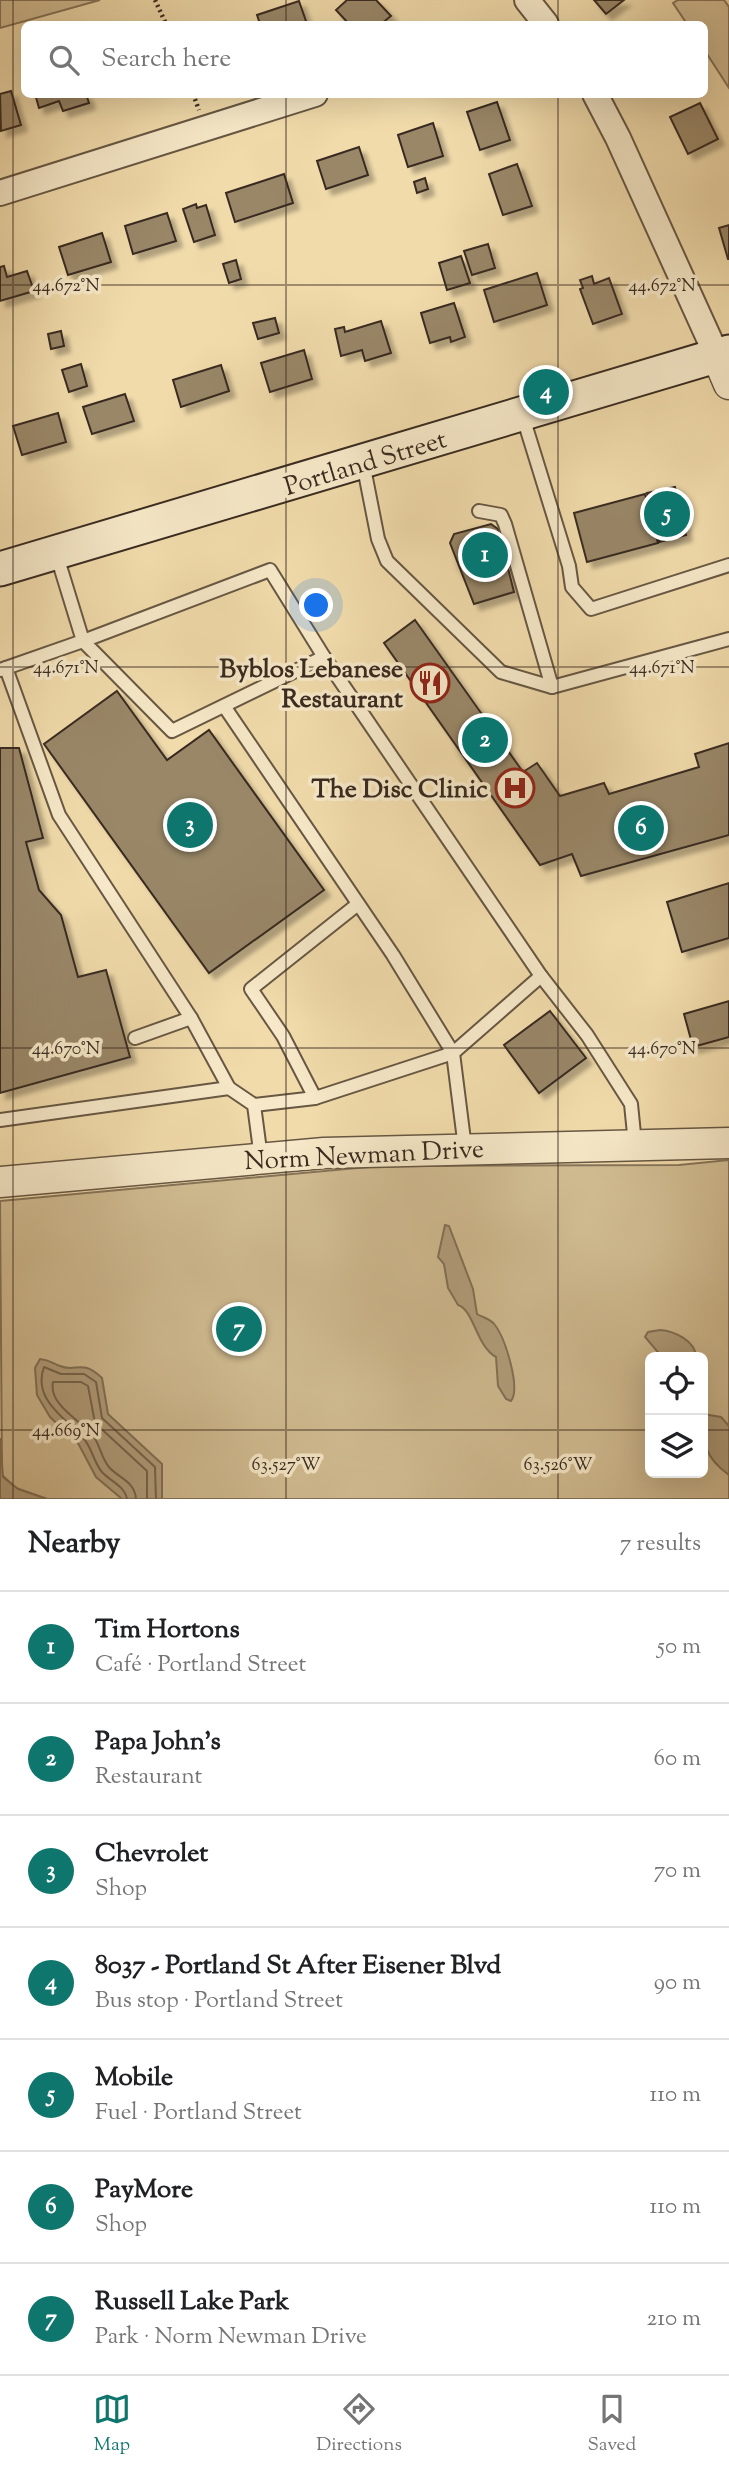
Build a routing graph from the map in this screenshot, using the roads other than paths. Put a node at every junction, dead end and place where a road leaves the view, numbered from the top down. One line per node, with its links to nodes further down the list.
1 (527, 0): 2 (street)
2 (538, 21)
3 (302, 98): 5 (street)
4 (597, 98): 6 (street)
5 (0, 193)
6 (725, 364): 7 (main road, Portland Street)
7 (522, 414): 8 (main road, Portland Street); 11 (lane)
8 (363, 463): 10 (main road, Portland Street); 17 (lane)
9 (479, 511): 17 (lane)
10 (56, 553): 12 (main road, Portland Street); 14 (lane)
11 (729, 565)
12 (0, 569)
13 (729, 639): 17 (lane)
14 (83, 641): 15 (lane); 16 (lane); 18 (lane)
15 (324, 657): 18 (lane); 20 (lane)
16 (3, 669): 21 (lane)
17 (552, 687)
18 (224, 706): 19 (lane)
19 (358, 904): 23 (lane); 25 (lane)
20 (541, 976): 23 (lane); 29 (lane)
21 (191, 1018): 22 (lane); 24 (lane)
22 (135, 1038)
23 (453, 1053): 25 (lane); 30 (lane)
24 (229, 1088): 26 (lane); 27 (lane)
25 (316, 1098): 26 (lane)
26 (254, 1105): 31 (lane)
27 (0, 1120)
28 (729, 1143): 29 (street, Norm Newman Drive)
29 (635, 1144): 30 (street, Norm Newman Drive)
30 (465, 1148): 31 (street, Norm Newman Drive)
31 (261, 1158): 32 (street, Norm Newman Drive)
32 (0, 1182)

